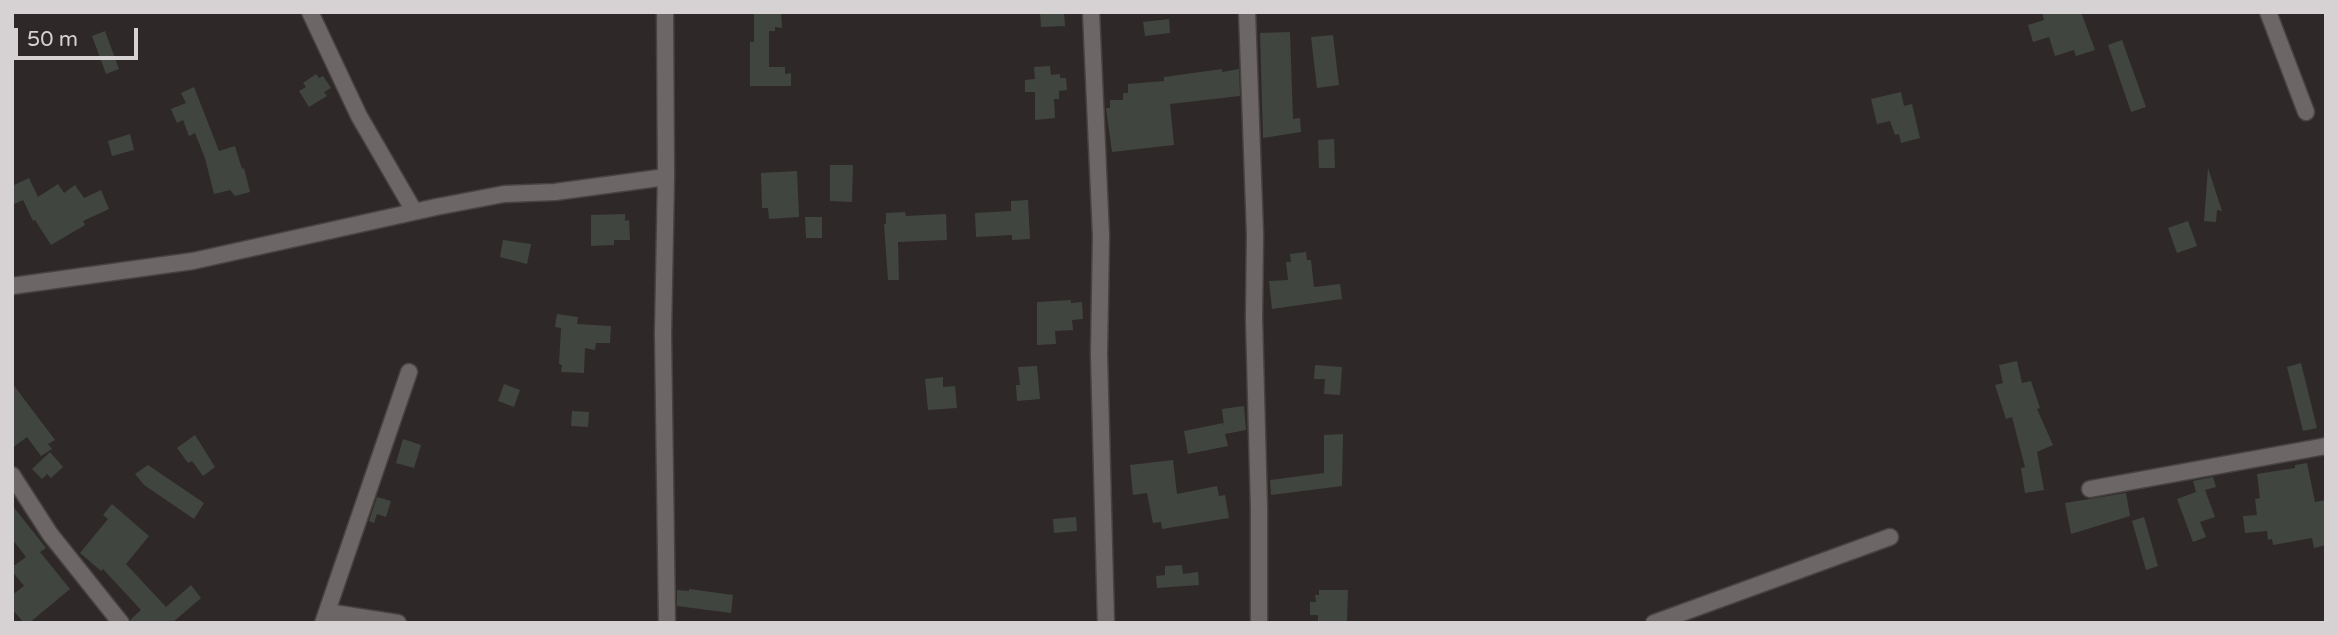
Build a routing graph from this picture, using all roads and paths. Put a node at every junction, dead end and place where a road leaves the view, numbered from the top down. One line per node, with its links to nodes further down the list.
1 (310, 12): 8 (street)
2 (664, 12): 7 (street)
3 (1091, 12): 19 (street)
4 (1247, 12): 20 (street)
5 (2268, 12): 6 (street)
6 (2306, 112)
7 (666, 177): 8 (street); 18 (street)
8 (414, 211): 9 (street)
9 (12, 286)
10 (408, 372): 15 (street)
11 (2326, 446): 13 (street)
12 (12, 475): 16 (street)
13 (2090, 489)
14 (1890, 537): 21 (street)
15 (325, 617): 17 (street)
16 (121, 623)
17 (398, 623)
18 (667, 623)
19 (1106, 623)
20 (1259, 623)
21 (1654, 623)

